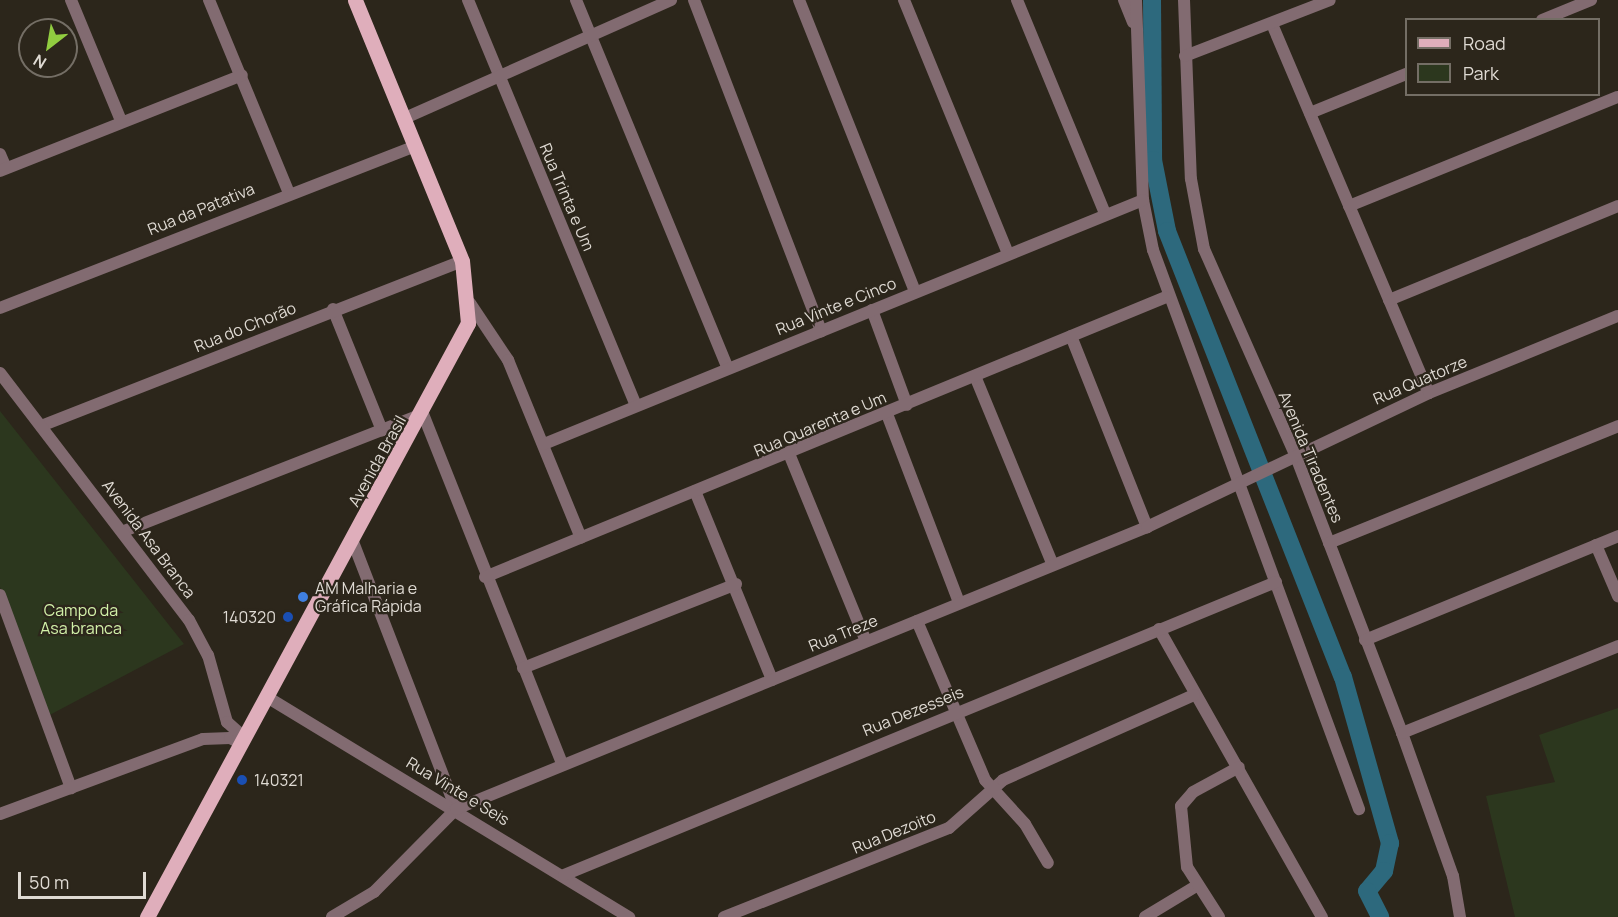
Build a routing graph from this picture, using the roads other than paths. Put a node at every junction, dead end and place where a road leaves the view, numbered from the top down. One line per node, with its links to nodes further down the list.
1 (71, 0): 27 (street)
2 (209, 0): 21 (street)
3 (355, 0): 26 (main road, Avenida Brasil)
4 (468, 0): 23 (street, Rua Trinta e Um)
5 (576, 0): 19 (street)
6 (671, 0): 19 (street)
7 (694, 0): 46 (street)
8 (800, 0): 38 (street)
9 (904, 0): 36 (street)
10 (1017, 0): 35 (street)
11 (1124, 0): 18 (street)
12 (1136, 0): 18 (street)
13 (1184, 0): 20 (street, Avenida Tiradentes)
14 (1330, 0): 17 (street)
15 (1591, 0): 16 (street)
16 (1547, 18)
17 (1272, 24): 20 (street); 25 (street)
18 (1136, 29): 32 (street)
19 (591, 34): 23 (street); 48 (street)
20 (1185, 56): 60 (street, Avenida Tiradentes)
21 (242, 75): 27 (street); 31 (street)
22 (1405, 75): 25 (street)
23 (499, 76): 26 (street); 53 (street, Rua Trinta e Um)
24 (1618, 97): 33 (street)
25 (1310, 113): 33 (street)
26 (405, 118): 28 (main road, Avenida Brasil)
27 (121, 121): 30 (street)
28 (416, 146): 31 (street, Rua da Patativa); 37 (main road, Avenida Brasil)
29 (0, 154): 30 (street)
30 (3, 169)
31 (288, 191): 42 (street, Rua da Patativa)
32 (1143, 200): 35 (street, Rua Vinte e Cinco); 39 (street)
33 (1349, 206): 40 (street)
34 (1618, 206): 40 (street)
35 (1105, 214): 36 (street, Rua Vinte e Cinco)
36 (1008, 254): 38 (street, Rua Vinte e Cinco)
37 (462, 261): 41 (main road, Avenida Brasil); 43 (street, Rua do Chorão)
38 (915, 291): 44 (street, Rua Vinte e Cinco)
39 (1166, 297): 47 (street, Rua Quarenta e Um); 62 (street)
40 (1389, 300): 51 (street)
41 (471, 303): 54 (main road, Avenida Brasil); 59 (street)
42 (0, 308)
43 (333, 309): 56 (street, Rua do Chorão); 58 (street)
44 (872, 310): 46 (street, Rua Vinte e Cinco); 52 (street)
45 (1618, 316): 51 (street, Rua Quatorze)
46 (821, 332): 48 (street, Rua Vinte e Cinco)
47 (1071, 336): 50 (street, Rua Quarenta e Um); 64 (street)
48 (727, 366): 53 (street, Rua Vinte e Cinco)
49 (0, 373): 56 (street, Avenida Asa Branca)
50 (975, 376): 52 (street, Rua Quarenta e Um); 71 (street)
51 (1429, 393): 60 (street, Rua Quatorze)
52 (907, 405): 55 (street, Rua Quarenta e Um)
53 (636, 406): 59 (street, Rua Vinte e Cinco)
54 (423, 414): 58 (street); 68 (main road, Avenida Brasil); 72 (street)
55 (887, 414): 61 (street, Rua Quarenta e Um); 77 (street)
56 (41, 426): 65 (street, Avenida Asa Branca)
57 (1618, 426): 69 (street)
58 (382, 430): 65 (street)
59 (544, 444): 67 (street)
60 (1295, 454): 62 (street, Rua Quatorze); 69 (street, Avenida Tiradentes)
61 (790, 456): 63 (street, Rua Quarenta e Um); 81 (street)
62 (1246, 483): 64 (street, Rua Treze); 73 (street)
63 (695, 491): 67 (street, Rua Quarenta e Um); 74 (street)
64 (1147, 527): 71 (street, Rua Treze)
65 (124, 531): 89 (street, Avenida Asa Branca)
66 (1618, 536): 70 (street)
67 (581, 538): 72 (street, Rua Quarenta e Um)
68 (353, 542): 86 (main road, Avenida Brasil); 94 (street)
69 (1329, 543): 80 (street, Avenida Tiradentes)
70 (1596, 545): 76 (street); 80 (street)
71 (1053, 565): 77 (street, Rua Treze)
72 (485, 578): 83 (street)
73 (1276, 582): 79 (street, Rua Dezesseis); 95 (street)
74 (736, 584): 83 (street); 84 (street)
75 (0, 595): 92 (street)
76 (1618, 596)
77 (959, 603): 78 (street, Rua Treze)
78 (917, 621): 81 (street, Rua Treze); 87 (street)
79 (1159, 629): 85 (street); 87 (street, Rua Dezesseis)
80 (1365, 640): 88 (street, Avenida Tiradentes)
81 (866, 641): 84 (street, Rua Treze)
82 (1618, 646): 88 (street)
83 (523, 668): 90 (street)
84 (772, 680): 90 (street, Rua Treze)
85 (1194, 695): 91 (street); 93 (street, Rua Dezoito)
86 (267, 697): 89 (main road, Avenida Brasil); 94 (street, Rua Vinte e Seis)
87 (957, 712): 93 (street); 98 (street, Rua Dezesseis)
88 (1402, 733): 107 (street, Avenida Tiradentes)
89 (244, 741): 92 (street); 100 (main road, Avenida Brasil)
90 (562, 763): 94 (street, Rua Treze)
91 (1239, 767): 99 (street); 106 (street)
92 (71, 788): 96 (street)
93 (992, 789): 97 (street); 103 (street, Rua Dezoito)
94 (456, 809): 98 (street, Rua Vinte e Seis); 101 (street)
95 (1359, 809)
96 (0, 814)
97 (1048, 863)
98 (564, 875): 102 (street, Rua Vinte e Seis)
99 (1198, 885): 104 (street); 105 (street)
100 (147, 917)
101 (332, 917)
102 (629, 917)
103 (724, 917)
104 (1145, 917)
105 (1219, 917)
106 (1322, 917)
107 (1460, 917)

